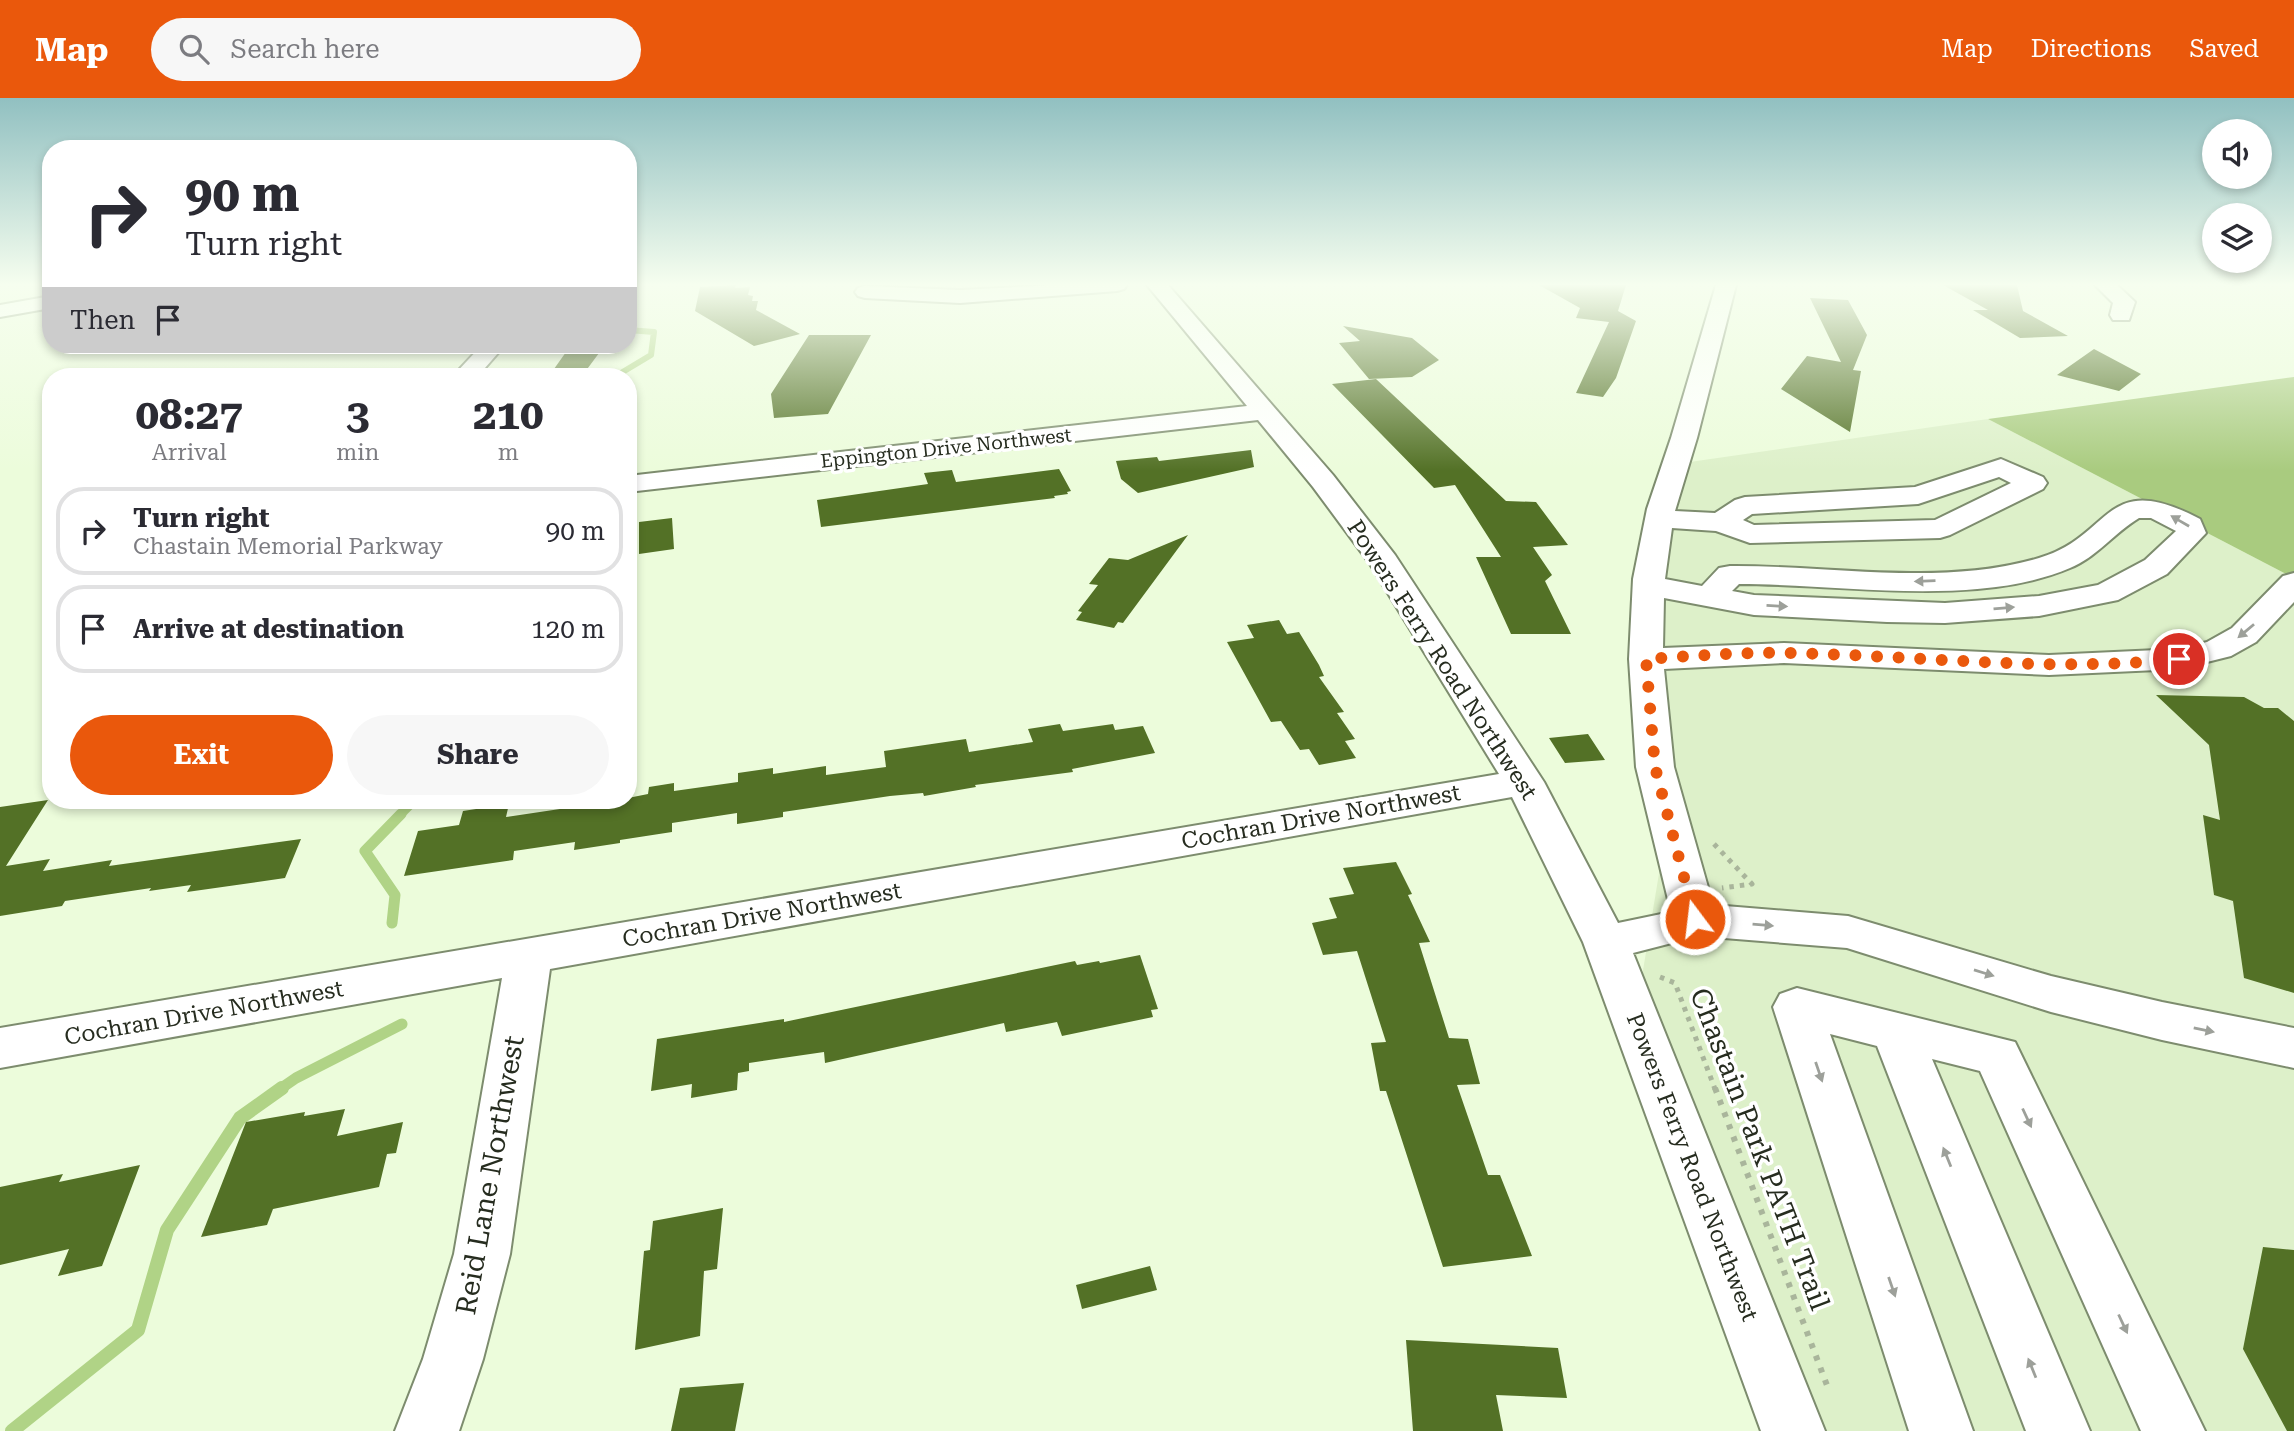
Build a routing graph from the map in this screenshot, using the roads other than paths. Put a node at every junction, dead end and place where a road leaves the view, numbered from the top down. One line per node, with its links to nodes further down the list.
1 (1209, 347): 5 (street, Powers Ferry Road Northwest)
2 (1709, 347): 7 (street)
3 (486, 354): 4 (street)
4 (472, 368)
5 (1264, 412): 6 (street, Eppington Drive Northwest); 13 (street, Powers Ferry Road Northwest)
6 (637, 483)
7 (1659, 520): 8 (street); 10 (street)
8 (1721, 522): 8 (street)
9 (2294, 583): 12 (street, one-way to 12)
10 (1649, 586): 11 (street); 12 (street)
11 (1709, 597): 11 (street, one-way to 11)
12 (1646, 659): 14 (street)
13 (1524, 782): 15 (street, Powers Ferry Road Northwest); 16 (street, Cochran Drive Northwest)
14 (1691, 906): 15 (street); 19 (street, one-way to 19)
15 (1622, 939): 21 (street, Powers Ferry Road Northwest)
16 (528, 956): 18 (street, Cochran Drive Northwest); 20 (street, Reid Lane Northwest)
17 (1896, 1031): 22 (street, one-way to 22); 23 (street, one-way to 17); 24 (street, one-way to 24)
18 (0, 1048)
19 (2294, 1048)
20 (428, 1431)
21 (1793, 1431)
22 (1941, 1431)
23 (2058, 1431)
24 (2173, 1431)

